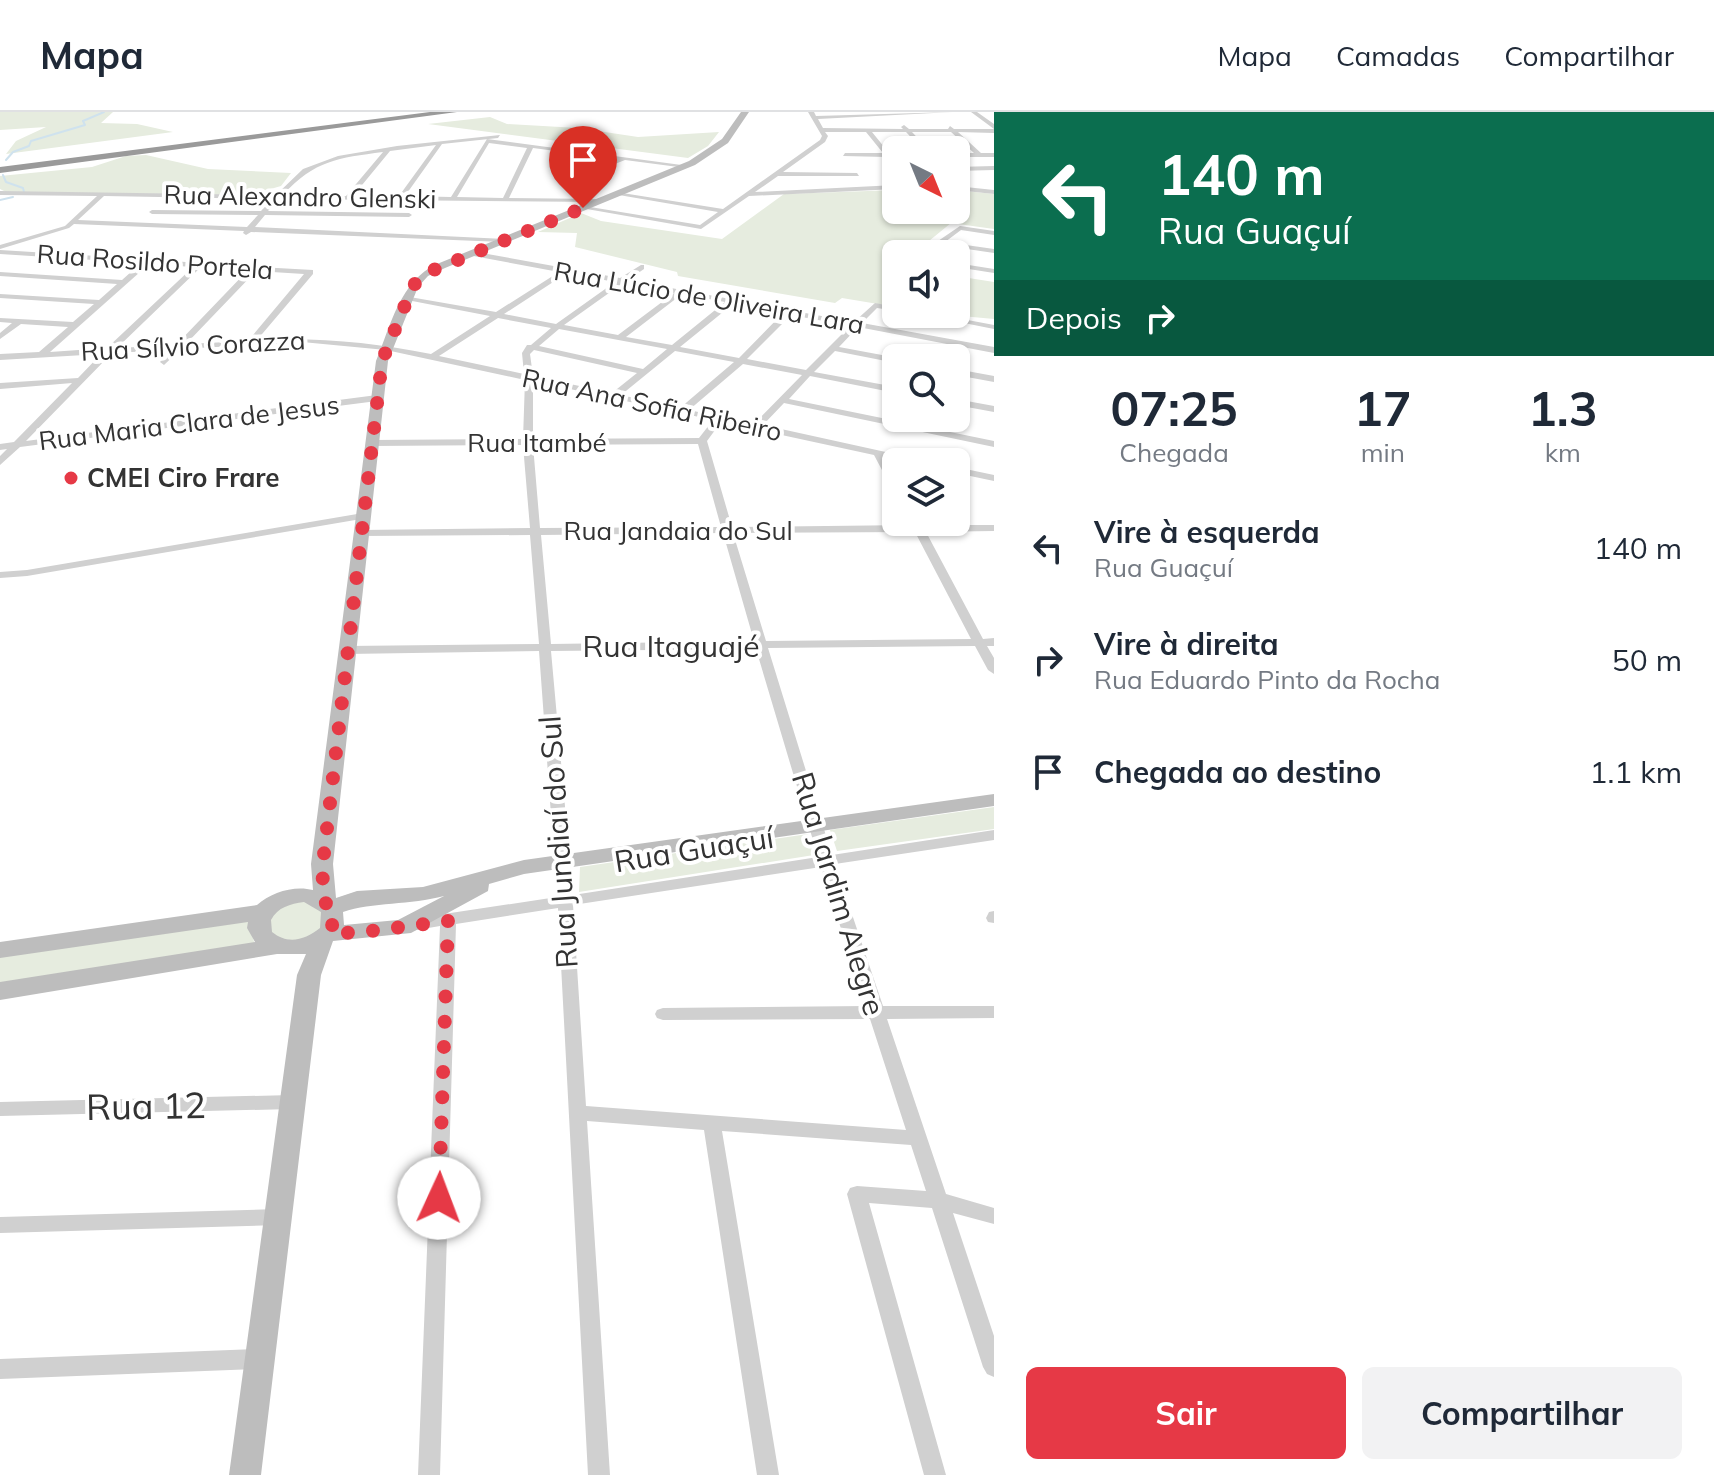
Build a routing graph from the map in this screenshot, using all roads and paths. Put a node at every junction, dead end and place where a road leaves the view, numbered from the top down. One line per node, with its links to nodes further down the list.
1 (415, 112): 29 (highway)
2 (452, 112): 29 (highway)
3 (745, 112): 30 (main road)
4 (950, 112): 6 (street)
5 (974, 112): 9 (street)
6 (934, 113): 8 (street); 12 (street)
7 (813, 115): 8 (street); 10 (street)
8 (893, 115): 11 (street)
9 (994, 129): 12 (street)
10 (822, 130): 13 (street); 34 (street)
11 (908, 130): 12 (street); 13 (street); 15 (street)
12 (953, 130): 25 (street)
13 (868, 131): 20 (street)
14 (498, 136): 16 (street)
15 (913, 136)
16 (475, 139): 17 (street); 18 (street)
17 (487, 141): 19 (street); 49 (street)
18 (439, 144): 21 (street); 48 (street)
19 (531, 146): 22 (street); 50 (street)
20 (882, 150)
21 (387, 151): 46 (street); 47 (street)
22 (578, 152): 27 (street); 28 (street)
23 (882, 155): 35 (street)
24 (970, 155): 25 (street)
25 (979, 155): 26 (street)
26 (994, 155)
27 (626, 158): 30 (street); 36 (street)
28 (573, 162)
29 (0, 166)
30 (686, 166): 42 (main road)
31 (994, 168): 32 (street)
32 (970, 169)
33 (569, 172): 36 (street)
34 (777, 174): 35 (street); 43 (street)
35 (857, 175): 38 (street)
36 (564, 182): 51 (street)
37 (882, 188): 38 (street)
38 (866, 189): 43 (street)
39 (970, 189): 40 (street)
40 (994, 192)
41 (0, 193): 44 (street, Rua Alexandro Glenski)
42 (616, 194): 52 (main road); 54 (street)
43 (749, 194): 54 (street)
44 (102, 195): 45 (street, Rua Alexandro Glenski); 57 (street)
45 (164, 195): 46 (street, Rua Alexandro Glenski); 55 (street)
46 (279, 197): 47 (street, Rua Alexandro Glenski); 55 (street)
47 (348, 198): 48 (street, Rua Alexandro Glenski)
48 (401, 198): 49 (street, Rua Alexandro Glenski)
49 (453, 199): 50 (street, Rua Alexandro Glenski)
50 (505, 200): 51 (street, Rua Alexandro Glenski)
51 (556, 201): 52 (street, Rua Alexandro Glenski)
52 (600, 201): 53 (main road)
53 (583, 208): 54 (street); 61 (main road)
54 (725, 211)
55 (264, 213): 56 (street); 58 (street)
56 (409, 215)
57 (74, 222): 58 (street); 64 (street)
58 (250, 229): 60 (street); 61 (street)
59 (994, 233): 62 (street)
60 (242, 237)
61 (503, 240): 66 (main road)
62 (942, 240)
63 (970, 248): 65 (street)
64 (0, 250): 69 (street, Rua Rosildo Portela)
65 (994, 251)
66 (471, 253): 74 (street, Rua Lúcio de Oliveira Lara); 81 (main road)
67 (156, 254): 69 (street)
68 (262, 260): 73 (street)
69 (147, 262): 70 (street, Rua Rosildo Portela); 78 (street)
70 (199, 265): 73 (street, Rua Rosildo Portela); 103 (street)
71 (641, 267): 77 (street)
72 (970, 267): 75 (street)
73 (254, 268): 96 (street, Rua Rosildo Portela); 97 (street)
74 (565, 271): 77 (street, Rua Lúcio de Oliveira Lara); 86 (street)
75 (994, 271)
76 (0, 274): 78 (street)
77 (622, 281): 79 (street, Rua Lúcio de Oliveira Lara); 93 (street)
78 (124, 282): 82 (street)
79 (680, 292): 83 (street, Rua Lúcio de Oliveira Lara); 95 (street)
80 (0, 296): 82 (street)
81 (407, 298): 86 (street); 98 (main road)
82 (100, 302): 90 (street)
83 (730, 302): 85 (street, Rua Lúcio de Oliveira Lara); 100 (street)
84 (882, 306): 91 (street)
85 (789, 312): 91 (street, Rua Lúcio de Oliveira Lara); 108 (street)
86 (496, 314): 93 (street); 106 (street)
87 (0, 320): 88 (street)
88 (20, 321): 90 (street); 94 (street)
89 (970, 323): 92 (street)
90 (75, 325): 104 (street)
91 (855, 325): 101 (street); 102 (street, Rua Lúcio de Oliveira Lara)
92 (994, 325)
93 (558, 326): 95 (street); 99 (street)
94 (0, 337)
95 (619, 338): 100 (street)
96 (250, 343): 97 (street, Rua Sílvio Corazza); 98 (street, Rua Sílvio Corazza)
97 (179, 347): 103 (street, Rua Sílvio Corazza); 109 (street)
98 (386, 347): 106 (street, Rua Ana Sofia Ribeiro); 119 (main road)
99 (530, 347): 110 (street); 113 (street, Rua Jundiaí do Sul)
100 (676, 348): 108 (street); 110 (street)
101 (833, 348): 107 (street); 111 (street)
102 (994, 350)
103 (109, 351): 104 (street, Rua Sílvio Corazza); 115 (street)
104 (41, 355): 105 (street, Rua Sílvio Corazza)
105 (0, 357)
106 (432, 357): 113 (street, Rua Ana Sofia Ribeiro)
107 (882, 357)
108 (741, 361): 111 (street); 123 (street)
109 (164, 362)
110 (646, 372): 118 (street)
111 (808, 373): 117 (street); 120 (street)
112 (970, 375): 114 (street)
113 (529, 378): 118 (street, Rua Ana Sofia Ribeiro); 128 (street, Rua Jundiaí do Sul)
114 (994, 379)
115 (80, 380): 116 (street); 129 (street)
116 (0, 386)
117 (882, 387)
118 (613, 397): 123 (street, Rua Ana Sofia Ribeiro)
119 (377, 398): 127 (main road); 129 (street, Rua Maria Clara de Jesus)
120 (782, 400): 125 (street); 130 (street)
121 (970, 405): 122 (street)
122 (994, 409)
123 (681, 412): 124 (street, Rua Ana Sofia Ribeiro)
124 (717, 421): 125 (street, Rua Ana Sofia Ribeiro); 126 (street)
125 (755, 428): 132 (street, Rua Ana Sofia Ribeiro)
126 (702, 441): 128 (street, Rua Itambé); 142 (street, Rua Jardim Alegre)
127 (372, 443): 128 (street, Rua Itambé); 138 (main road)
128 (528, 443): 143 (street, Rua Jundiaí do Sul)
129 (17, 444): 131 (street, Rua Maria Clara de Jesus); 135 (street)
130 (994, 444)
131 (0, 447)
132 (878, 453): 133 (street, Rua Ana Sofia Ribeiro); 134 (street)
133 (882, 454)
134 (882, 461)
135 (0, 462)
136 (970, 473): 137 (street)
137 (994, 477)
138 (362, 525): 143 (street, Rua Jandaia do Sul); 145 (street, Rua Jandaia do Sul); 150 (main road)
139 (882, 526): 142 (street, Rua Jandaia do Sul)
140 (970, 527): 141 (street, Rua Jandaia do Sul)
141 (994, 528)
142 (729, 531): 143 (street, Rua Jandaia do Sul); 148 (street, Rua Jardim Alegre)
143 (535, 532): 149 (street, Rua Jundiaí do Sul)
144 (923, 536): 147 (street)
145 (0, 575)
146 (994, 642): 147 (street, Rua Itaguajé)
147 (980, 643): 148 (street, Rua Itaguajé); 151 (street)
148 (763, 646): 149 (street, Rua Itaguajé); 153 (street, Rua Jardim Alegre)
149 (545, 647): 150 (street, Rua Itaguajé); 156 (street, Rua Jundiaí do Sul)
150 (347, 650): 157 (main road)
151 (994, 670)
152 (994, 800): 153 (main road, Rua Guaçuí)
153 (815, 826): 155 (street, Rua Jardim Alegre); 156 (main road, Rua Guaçuí)
154 (994, 835): 155 (street, Rua Guaçuí)
155 (827, 861): 162 (street, Rua Guaçuí); 172 (street, Rua Jardim Alegre)
156 (563, 862): 158 (main road, Rua Guaçuí); 162 (street, Rua Jundiaí do Sul)
157 (322, 868): 160 (main road); 161 (main road); 164 (main road)
158 (513, 869): 159 (main road, Rua Guaçuí); 166 (main road, Rua Guaçuí)
159 (423, 894): 161 (main road, Rua Guaçuí); 166 (main road)
160 (291, 896): 163 (main road); 164 (main road)
161 (357, 899): 164 (main road, Rua Guaçuí)
162 (564, 903): 165 (street, Rua Guaçuí); 176 (street, Rua Jundiaí do Sul)
163 (262, 912): 167 (main road); 168 (main road)
164 (328, 920): 166 (main road, Rua Guaçuí); 167 (main road); 169 (main road)
165 (448, 921): 166 (street, Rua Guaçuí); 187 (street)
166 (403, 927)
167 (282, 947): 169 (main road); 170 (main road)
168 (0, 950)
169 (309, 975): 174 (main road)
170 (0, 991)
171 (994, 1012): 172 (street)
172 (875, 1013): 173 (street); 178 (street, Rua Jardim Alegre)
173 (663, 1014)
174 (292, 1102): 175 (street, Rua 12); 181 (main road)
175 (0, 1109)
176 (577, 1113): 177 (street); 188 (street, Rua Jundiaí do Sul)
177 (712, 1124): 178 (street); 189 (street)
178 (917, 1138): 179 (street, Rua Jardim Alegre)
179 (937, 1200): 180 (street); 184 (street, Rua Jardim Alegre); 190 (street)
180 (994, 1216)
181 (278, 1217): 182 (street); 183 (main road)
182 (0, 1225)
183 (259, 1359): 185 (street); 186 (main road)
184 (994, 1367)
185 (0, 1369)
186 (245, 1475)
187 (429, 1475)
188 (599, 1475)
189 (768, 1475)
190 (935, 1475)

